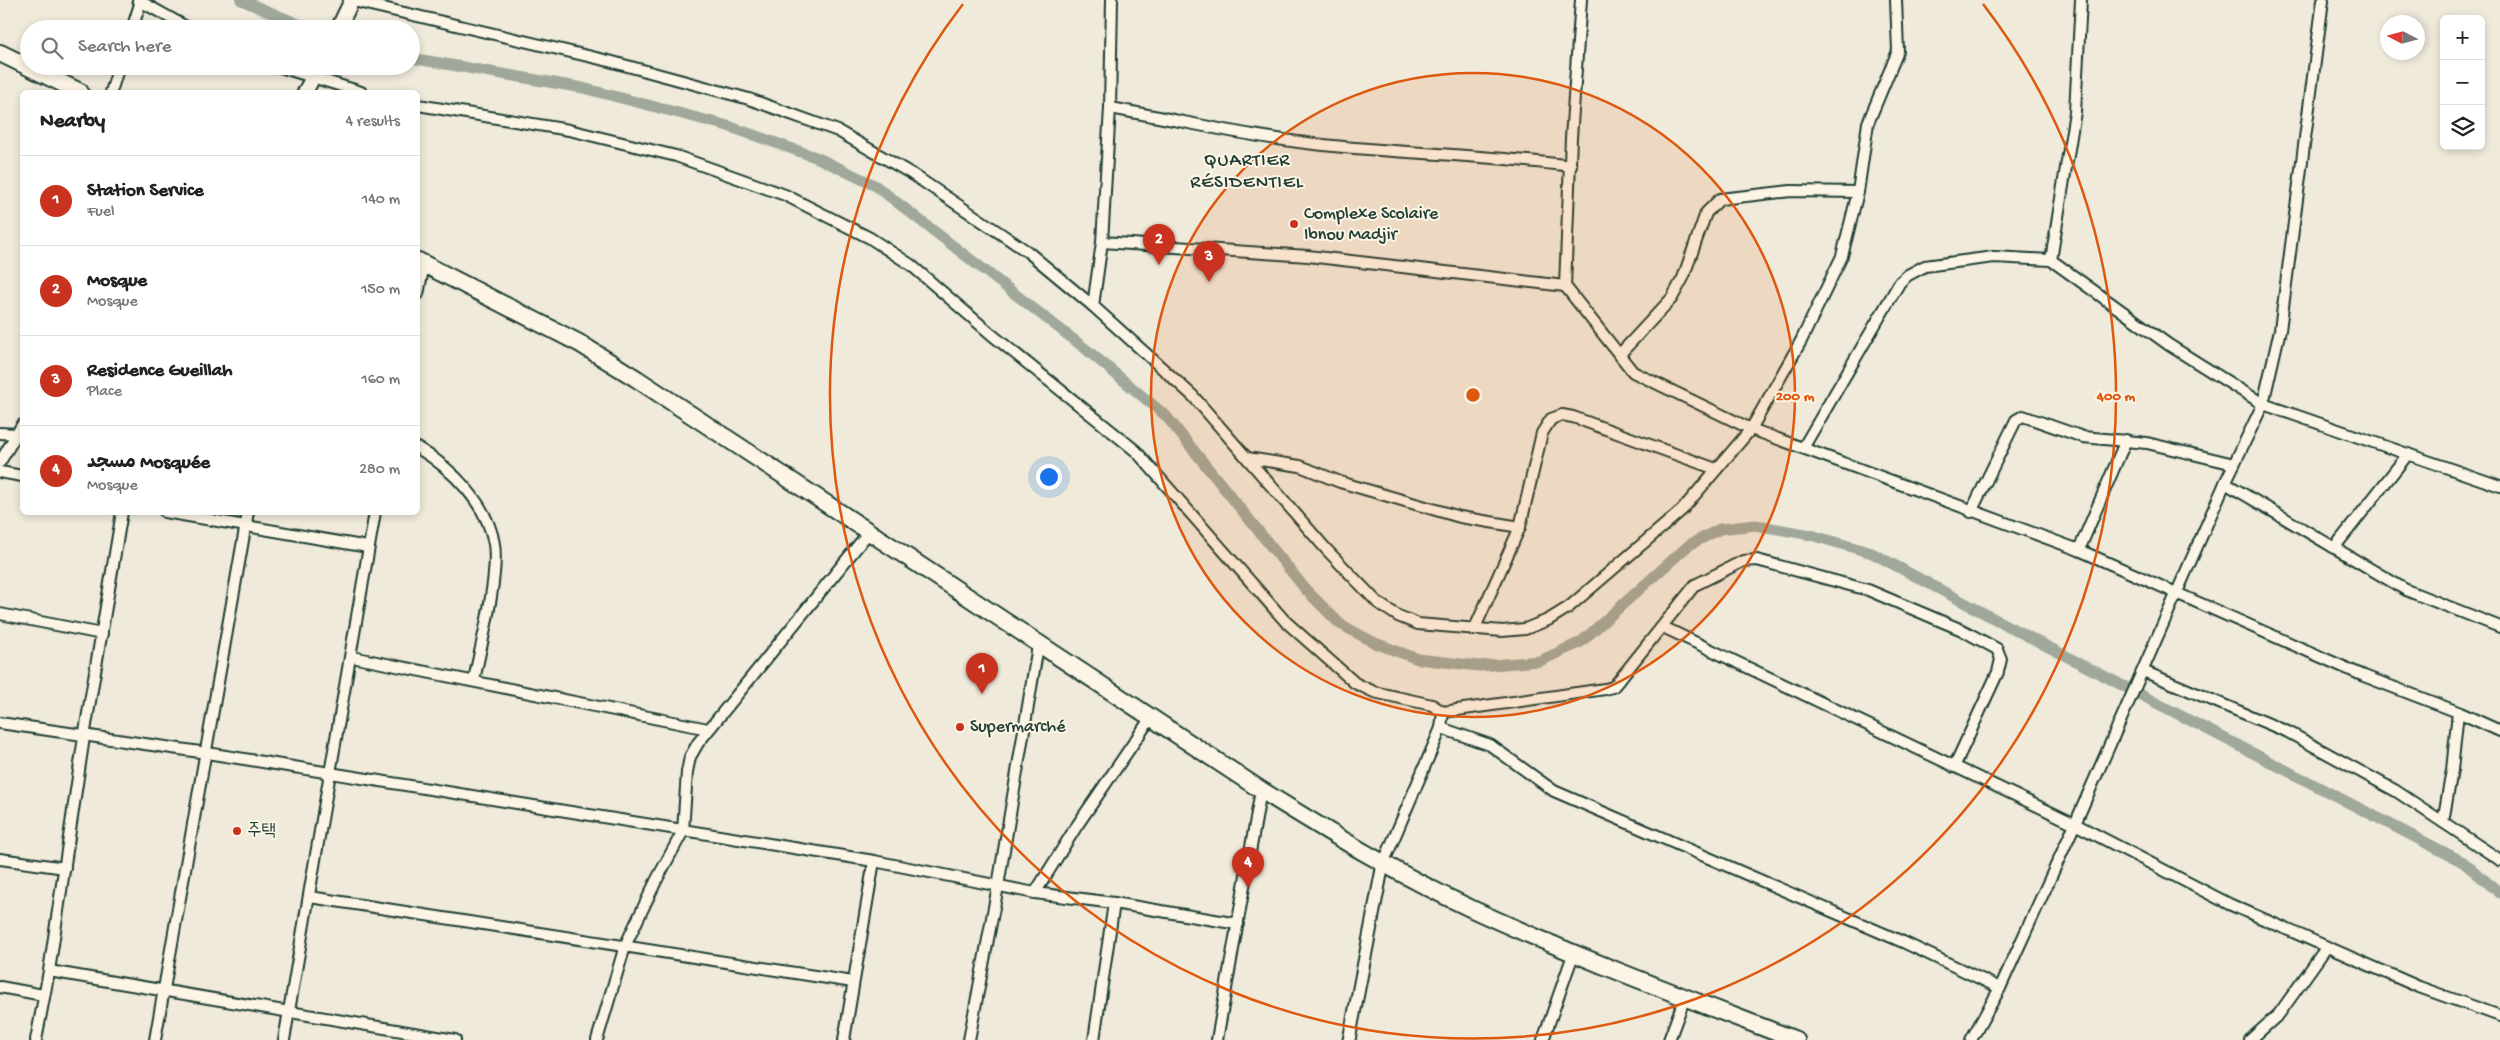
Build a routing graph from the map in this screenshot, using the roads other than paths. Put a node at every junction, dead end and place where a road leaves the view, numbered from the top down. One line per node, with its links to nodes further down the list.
1 (351, 0): 10 (main road); 30 (street)
2 (1112, 0): 23 (street)
3 (1581, 0): 24 (street)
4 (1896, 0): 25 (street)
5 (2082, 0): 27 (street)
6 (2323, 0): 32 (street)
7 (140, 1): 8 (street); 9 (street)
8 (135, 20)
9 (174, 20)
10 (342, 20)
11 (0, 53): 12 (highway)
12 (20, 63)
13 (45, 75): 18 (highway)
14 (116, 75): 19 (street)
15 (301, 75): 17 (street)
16 (314, 75): 17 (main road)
17 (312, 79): 20 (main road); 21 (street)
18 (76, 90)
19 (112, 90)
20 (306, 90)
21 (353, 90)
22 (420, 105): 70 (street)
23 (1110, 108): 24 (street); 26 (street)
24 (1571, 166): 29 (street)
25 (1858, 192): 31 (street); 34 (street)
26 (1102, 242): 29 (street); 30 (street)
27 (2051, 260): 32 (street); 38 (street)
28 (421, 263): 56 (highway)
29 (1565, 286): 31 (street)
30 (1093, 306): 41 (street)
31 (1620, 354): 34 (street)
32 (2263, 404): 40 (street); 43 (street)
33 (20, 428): 36 (street)
34 (1751, 429): 38 (street); 44 (street)
35 (0, 433): 36 (street)
36 (16, 434): 42 (street)
37 (2126, 440): 43 (street); 49 (street); 59 (street)
38 (1803, 448): 49 (street)
39 (420, 449): 69 (street)
40 (2408, 454): 48 (street); 58 (street)
41 (1247, 458): 55 (street); 64 (street)
42 (0, 462)
43 (2234, 464): 47 (street)
44 (1716, 469): 55 (street); 64 (street)
45 (1, 475): 46 (street)
46 (20, 476)
47 (2225, 483): 58 (street); 60 (street)
48 (2500, 486)
49 (1971, 512): 59 (street)
50 (122, 515): 65 (street)
51 (183, 515): 54 (street)
52 (247, 515): 54 (street)
53 (374, 515): 57 (street)
54 (245, 525): 57 (street); 78 (street)
55 (1520, 527): 64 (street)
56 (868, 532): 66 (highway); 74 (street)
57 (368, 547): 67 (street)
58 (2334, 548): 62 (street)
59 (2079, 550): 60 (street)
60 (2175, 594): 68 (street); 71 (street)
61 (0, 614): 65 (street)
62 (2500, 626)
63 (1663, 627): 70 (street); 79 (street); 79 (street)
64 (1474, 630)
65 (102, 634): 77 (street)
66 (1038, 646): 72 (highway); 90 (street)
67 (352, 657): 69 (street); 80 (street)
68 (2143, 671): 82 (street); 83 (street)
69 (474, 680): 74 (street)
70 (1443, 712): 75 (street)
71 (2458, 712): 76 (street); 82 (street)
72 (1150, 718): 81 (highway); 91 (street)
73 (0, 723): 77 (street)
74 (708, 728): 84 (street)
75 (1440, 728): 88 (street); 101 (street)
76 (2500, 731)
77 (84, 737): 78 (street); 89 (street)
78 (207, 753): 80 (street); 102 (street)
79 (1954, 767): 83 (street)
80 (330, 774): 84 (street); 92 (street)
81 (1261, 790): 88 (highway); 94 (street)
82 (2443, 822): 86 (street)
83 (2076, 824): 96 (street); 101 (street)
84 (684, 831): 87 (street); 95 (street)
85 (0, 859): 89 (street)
86 (2500, 860)
87 (874, 861): 90 (street); 99 (street)
88 (1383, 864): 97 (highway); 116 (street)
89 (65, 868): 98 (street)
90 (998, 886): 91 (street); 113 (street)
91 (1035, 894): 93 (street)
92 (310, 897): 95 (street); 105 (street)
93 (1114, 904): 94 (street); 114 (street)
94 (1238, 924): 115 (street)
95 (625, 946): 99 (street); 111 (street)
96 (2326, 948): 106 (street); 121 (street)
97 (1574, 952): 104 (highway); 117 (street)
98 (49, 971): 102 (street); 103 (street)
99 (853, 982): 112 (street)
100 (0, 987): 103 (street)
101 (2000, 988): 120 (street)
102 (164, 990): 105 (street); 108 (street)
103 (43, 995): 107 (street)
104 (1685, 997): 118 (street); 119 (highway)
105 (289, 1012): 109 (street); 110 (street)
106 (2500, 1016)
107 (36, 1040)
108 (155, 1040)
109 (284, 1040)
110 (454, 1040)
111 (597, 1040)
112 (844, 1040)
113 (969, 1040)
114 (1094, 1040)
115 (1217, 1040)
116 (1349, 1040)
117 (1543, 1040)
118 (1669, 1040)
119 (1796, 1040)
120 (1971, 1040)
121 (2250, 1040)

